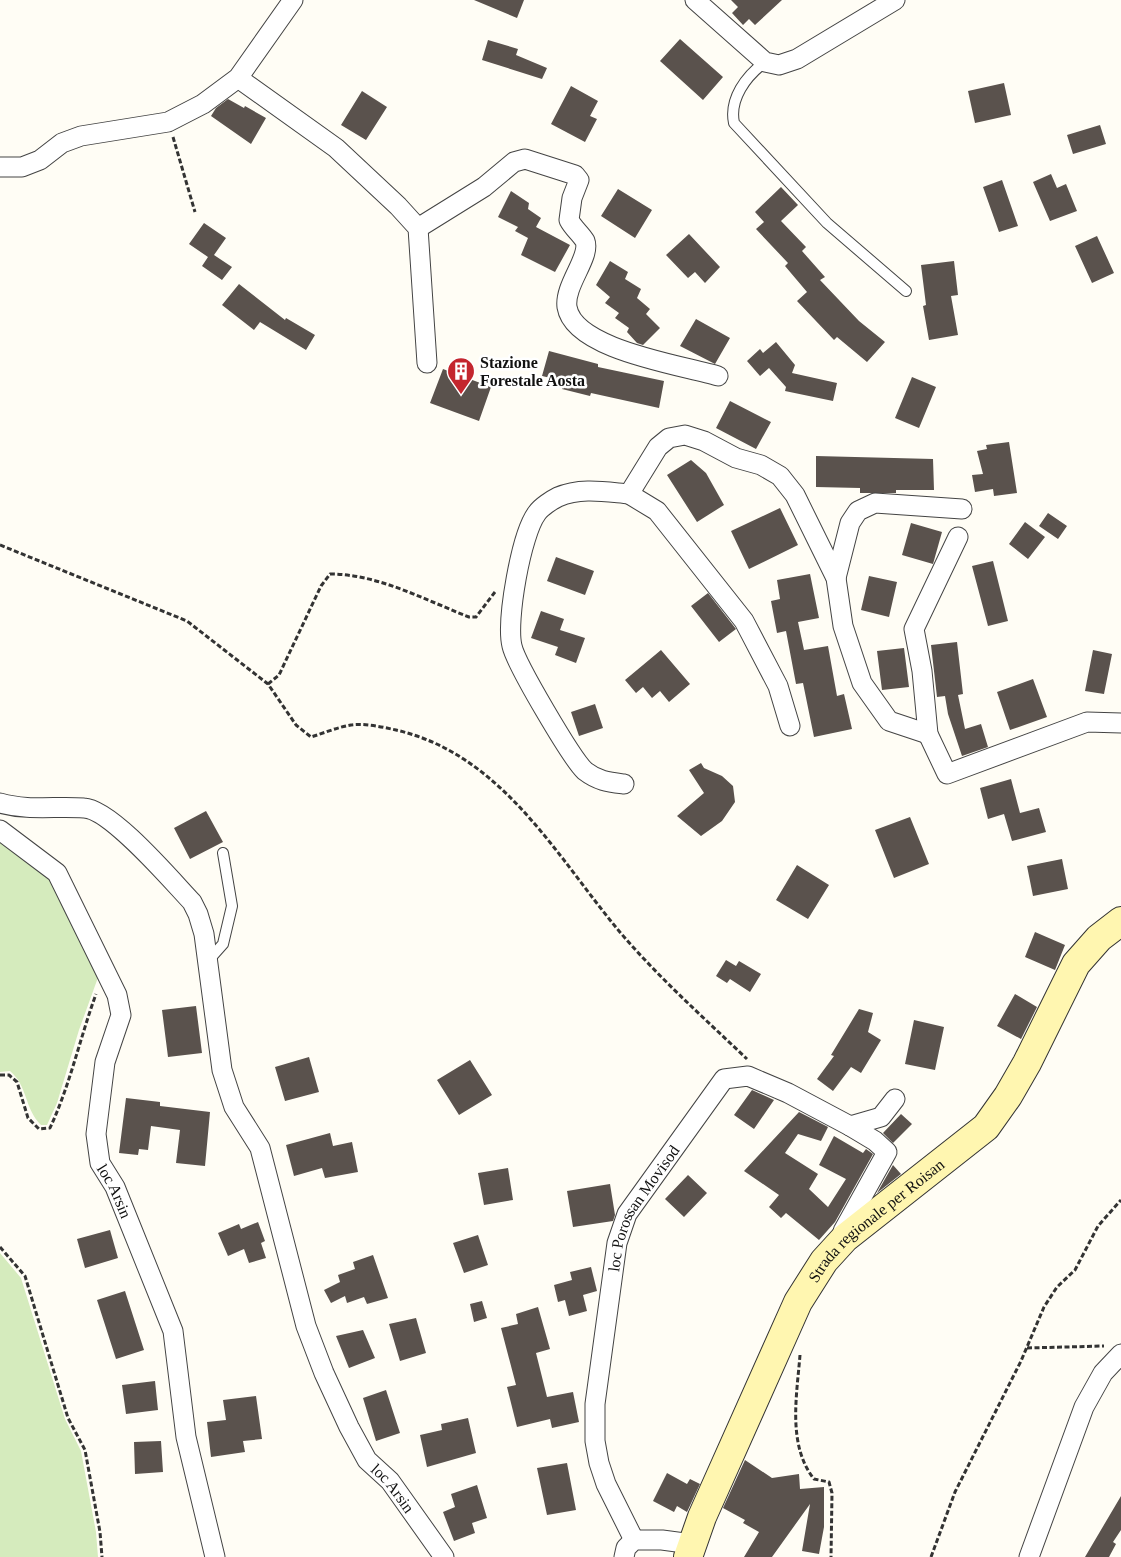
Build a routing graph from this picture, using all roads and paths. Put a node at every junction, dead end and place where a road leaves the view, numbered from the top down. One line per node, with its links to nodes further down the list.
1 (293, 0): 5 (street)
2 (695, 0): 4 (street)
3 (895, 0): 4 (street)
4 (765, 62): 10 (lane)
5 (238, 78): 6 (street); 9 (street)
6 (168, 122): 7 (street); 8 (path)
7 (0, 167)
8 (195, 212)
9 (418, 228): 11 (street); 12 (street)
10 (906, 291)
11 (427, 363)
12 (718, 376)
13 (630, 494): 17 (street); 18 (street); 21 (street)
14 (962, 509): 17 (street)
15 (958, 537): 22 (street)
16 (0, 545): 19 (path)
17 (836, 578): 22 (street)
18 (516, 583): 19 (path); 23 (street)
19 (268, 684): 31 (path)
20 (1121, 723): 22 (street)
21 (790, 726)
22 (928, 734)
23 (624, 784)
24 (0, 803): 28 (street, loc Arsin)
25 (0, 830): 29 (street, loc Arsin)
26 (223, 853): 28 (lane)
27 (1121, 921): 35 (main road, Strada regionale per Roisan)
28 (206, 962): 44 (street, loc Arsin)
29 (105, 970): 30 (path); 43 (street, loc Arsin)
30 (0, 1075)
31 (766, 1084): 33 (street, loc Porossan Movisod); 40 (street, loc Porossan Movisod)
32 (896, 1099): 33 (street)
33 (850, 1126): 35 (street, loc Porossan Movisod)
34 (1121, 1200): 37 (path)
35 (845, 1238): 41 (main road, Strada regionale per Roisan)
36 (0, 1247): 42 (path)
37 (1027, 1348): 38 (path); 47 (path)
38 (1116, 1350): 48 (street)
39 (800, 1353): 46 (path)
40 (634, 1540): 41 (street); 45 (street)
41 (690, 1551)
42 (102, 1557)
43 (215, 1557)
44 (444, 1557)
45 (624, 1557)
46 (831, 1557)
47 (932, 1557)
48 (1029, 1557)

